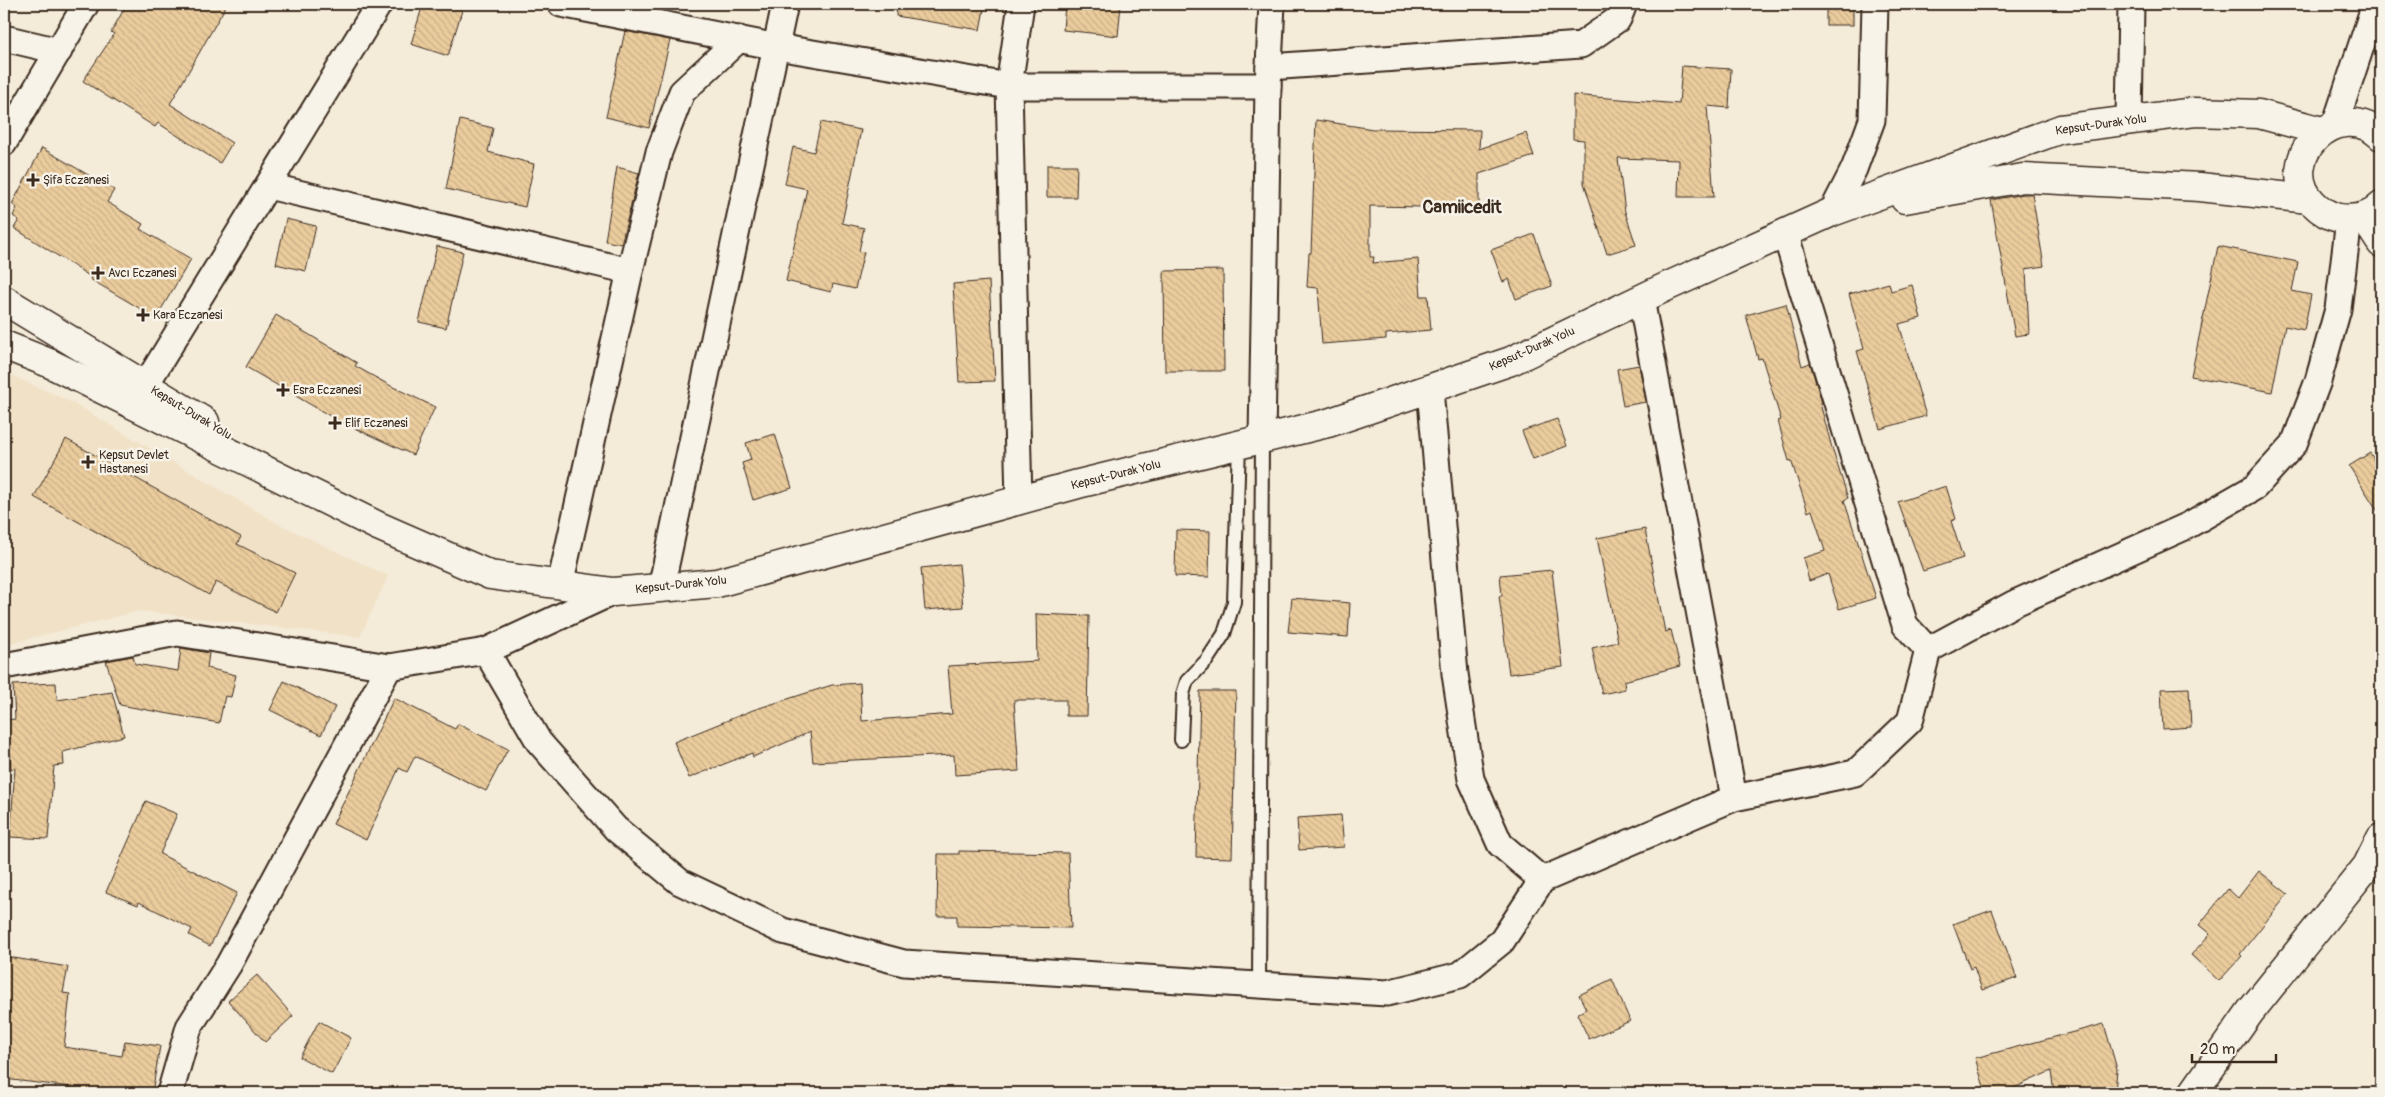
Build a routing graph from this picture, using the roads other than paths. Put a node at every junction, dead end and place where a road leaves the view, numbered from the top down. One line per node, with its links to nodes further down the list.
1 (86, 4): 14 (street)
2 (379, 4): 21 (street)
3 (561, 4): 12 (street)
4 (785, 4): 13 (street)
5 (1021, 4): 16 (street)
6 (1272, 4): 15 (street)
7 (1624, 4): 15 (street)
8 (1875, 4): 23 (street)
9 (2132, 4): 17 (street)
10 (2375, 4): 18 (street)
11 (4, 38): 14 (street)
12 (739, 39): 13 (street); 27 (street)
13 (777, 47): 16 (street); 37 (street)
14 (59, 51): 20 (street)
15 (1268, 76): 16 (street); 33 (street)
16 (1009, 86): 34 (street)
17 (2129, 121): 18 (main road, Kepsut-Durak Yolu); 23 (main road, Kepsut-Durak Yolu)
18 (2328, 128): 19 (main road, Kepsut-Durak Yolu); 22 (main road)
19 (2380, 130)
20 (4, 143)
21 (268, 186): 27 (street); 31 (street)
22 (2310, 199): 23 (main road, Kepsut-Durak Yolu); 24 (main road)
23 (1832, 212): 25 (main road, Kepsut-Durak Yolu)
24 (2365, 214): 26 (main road); 39 (street)
25 (1785, 233): 28 (main road, Kepsut-Durak Yolu); 39 (street)
26 (2381, 243)
27 (630, 271): 36 (street)
28 (1641, 299): 32 (main road, Kepsut-Durak Yolu); 44 (street)
29 (4, 300): 31 (main road, Kepsut-Durak Yolu)
30 (4, 345): 35 (main road, Kepsut-Durak Yolu)
31 (145, 386): 35 (main road, Kepsut-Durak Yolu)
32 (1430, 389): 33 (main road, Kepsut-Durak Yolu); 46 (street)
33 (1251, 442): 34 (main road, Kepsut-Durak Yolu); 43 (lane); 47 (lane)
34 (1019, 500): 37 (main road, Kepsut-Durak Yolu)
35 (378, 526): 36 (main road, Kepsut-Durak Yolu)
36 (560, 585): 38 (main road, Kepsut-Durak Yolu)
37 (661, 588): 38 (main road, Kepsut-Durak Yolu)
38 (613, 592): 40 (street)
39 (1928, 650): 44 (street)
40 (486, 651): 42 (street); 47 (street)
41 (4, 666): 42 (street)
42 (389, 667): 48 (street)
43 (1181, 740)
44 (1734, 798): 46 (street)
45 (2381, 838): 49 (main road)
46 (1542, 880): 47 (street)
47 (1259, 985)
48 (170, 1093)
49 (2193, 1093)

